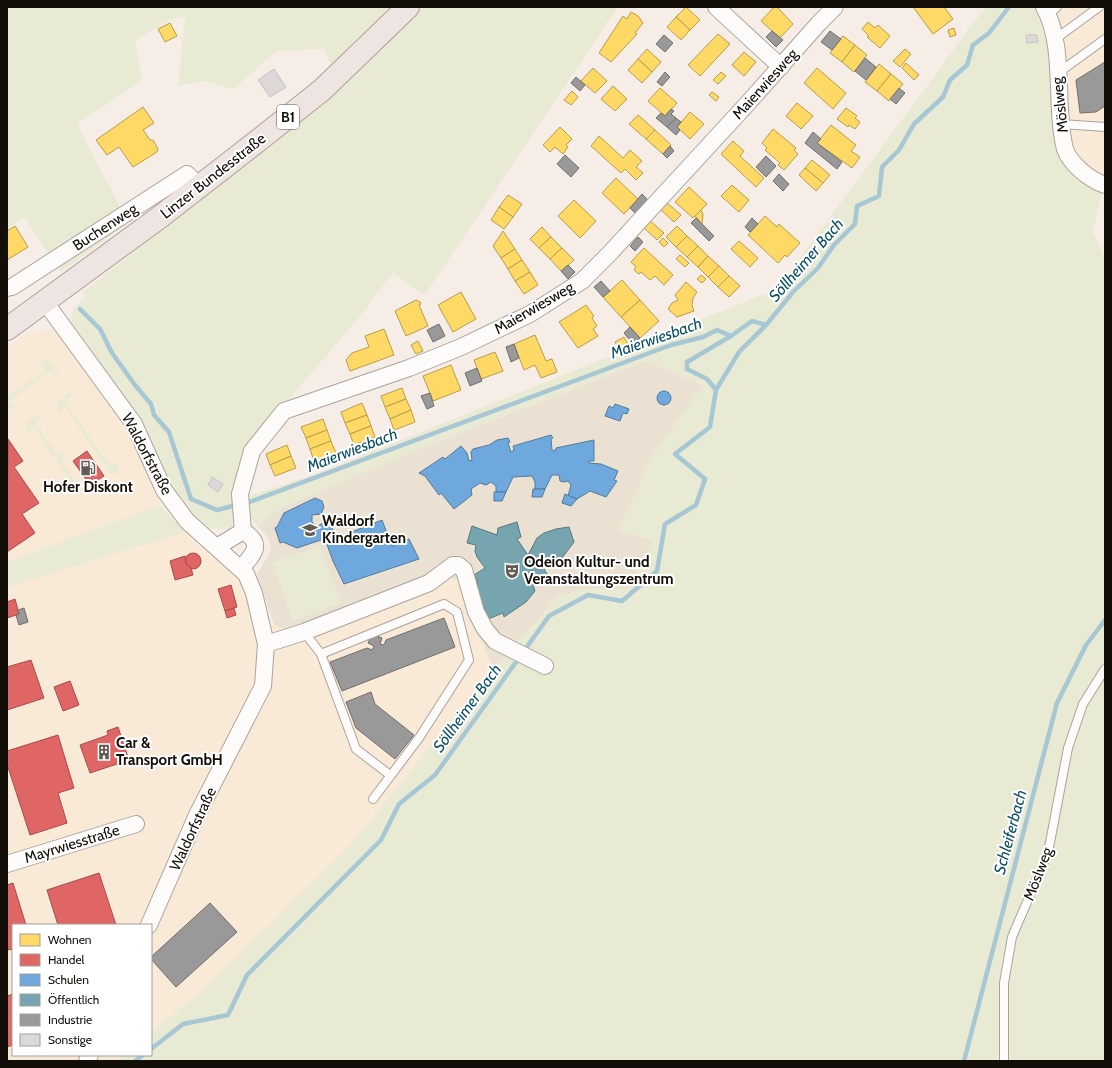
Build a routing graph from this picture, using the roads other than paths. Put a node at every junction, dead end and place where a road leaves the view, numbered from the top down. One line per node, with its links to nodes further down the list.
1 (408, 7): 15 (main road, Linzer Bundesstraße / B1)
2 (716, 7): 10 (street)
3 (836, 7): 10 (street, Maierwiesweg)
4 (1098, 7): 9 (lane)
5 (1103, 7): 7 (lane)
6 (1050, 10): 9 (street, Möslweg)
7 (1105, 10)
8 (1105, 39): 11 (lane)
9 (1054, 40): 11 (street, Möslweg)
10 (781, 67): 19 (street, Maierwiesweg)
11 (1057, 74): 12 (street, Möslweg)
12 (1062, 124): 13 (lane); 14 (street, Möslweg)
13 (1105, 127)
14 (1105, 185)
15 (199, 186): 16 (street, Buchenweg); 17 (main road, Linzer Bundesstraße / B1)
16 (7, 288)
17 (45, 302): 18 (main road, B1); 20 (street, Waldorfstraße)
18 (7, 329)
19 (243, 531): 20 (street); 21 (street)
20 (217, 547): 21 (street, Waldorfstraße)
21 (241, 568): 23 (street, Waldorfstraße)
22 (304, 632): 23 (street); 24 (lane); 25 (street)
23 (266, 644): 31 (street, Waldorfstraße)
24 (321, 654): 27 (lane); 27 (lane)
25 (541, 664)
26 (1105, 669): 32 (lane, Möslweg)
27 (390, 775): 28 (lane)
28 (373, 799)
29 (136, 824): 30 (street, Mayrwiesstraße)
30 (7, 864)
31 (150, 924)
32 (1004, 1061)

